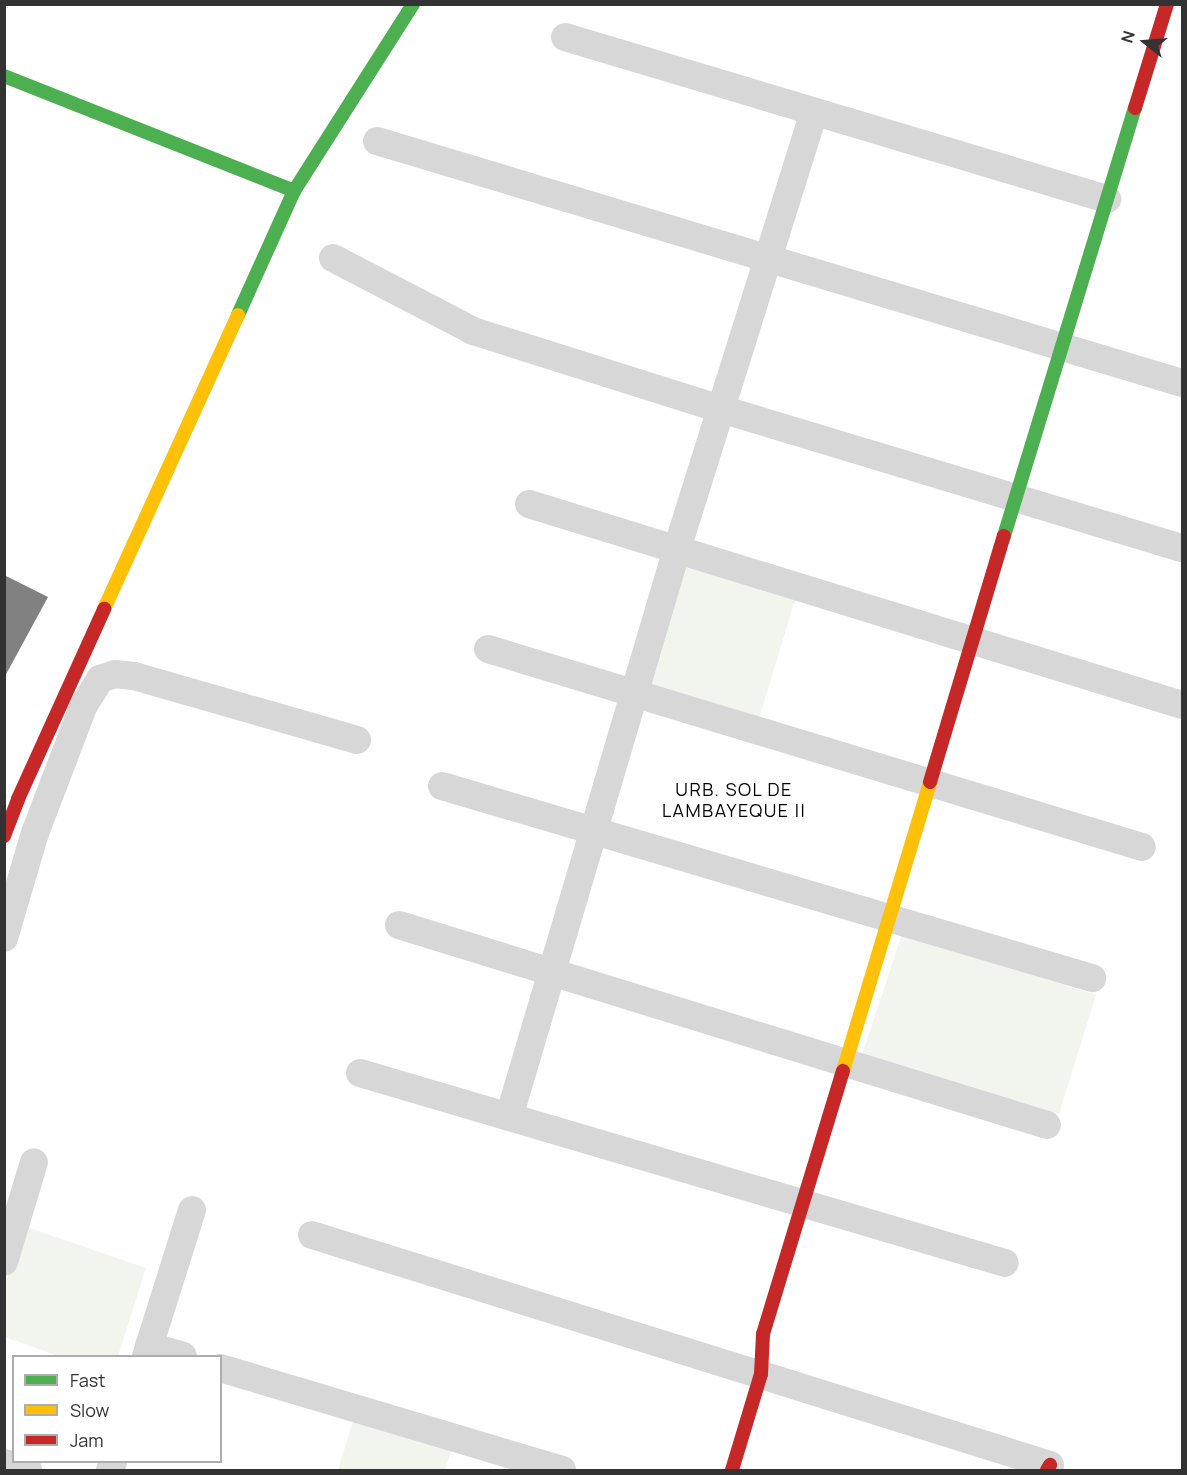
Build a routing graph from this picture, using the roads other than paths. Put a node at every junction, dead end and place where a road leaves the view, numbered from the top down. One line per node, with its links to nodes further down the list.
1 (413, 4): 7 (street)
2 (1167, 4): 8 (street)
3 (566, 37): 5 (street)
4 (4, 76): 7 (street)
5 (814, 111): 8 (street); 10 (street)
6 (377, 141): 10 (street)
7 (294, 191): 26 (street)
8 (1107, 199): 11 (street)
9 (333, 258): 13 (street)
10 (768, 259): 11 (street); 13 (street)
11 (1060, 347): 12 (street); 14 (street)
12 (1182, 383)
13 (722, 409): 14 (street); 17 (street)
14 (1015, 498): 16 (street); 18 (street)
15 (528, 504): 17 (street)
16 (1182, 548)
17 (677, 549): 18 (street); 20 (street)
18 (972, 640): 21 (street); 23 (street)
19 (488, 649): 20 (street)
20 (634, 694): 23 (street); 25 (street)
21 (1182, 705)
22 (357, 740): 30 (street)
23 (929, 783): 27 (street); 28 (street)
24 (442, 786): 25 (street)
25 (594, 831): 28 (street); 31 (street)
26 (4, 836)
27 (1142, 847)
28 (889, 918): 32 (street); 33 (street)
29 (399, 925): 31 (street)
30 (4, 938)
31 (552, 972): 33 (street); 35 (street)
32 (1092, 978)
33 (845, 1063): 36 (street); 38 (street)
34 (360, 1073): 35 (street)
35 (509, 1117): 38 (street)
36 (1047, 1125)
37 (34, 1162): 41 (street)
38 (803, 1204): 42 (street); 46 (street)
39 (192, 1210): 43 (street)
40 (312, 1235): 46 (street)
41 (4, 1262)
42 (1005, 1263)
43 (147, 1351): 44 (street)
44 (176, 1355)
45 (222, 1369): 50 (street)
46 (761, 1374): 48 (street); 51 (street)
47 (4, 1463): 49 (street)
48 (1049, 1468)
49 (28, 1470)
50 (562, 1470)
51 (732, 1470)

